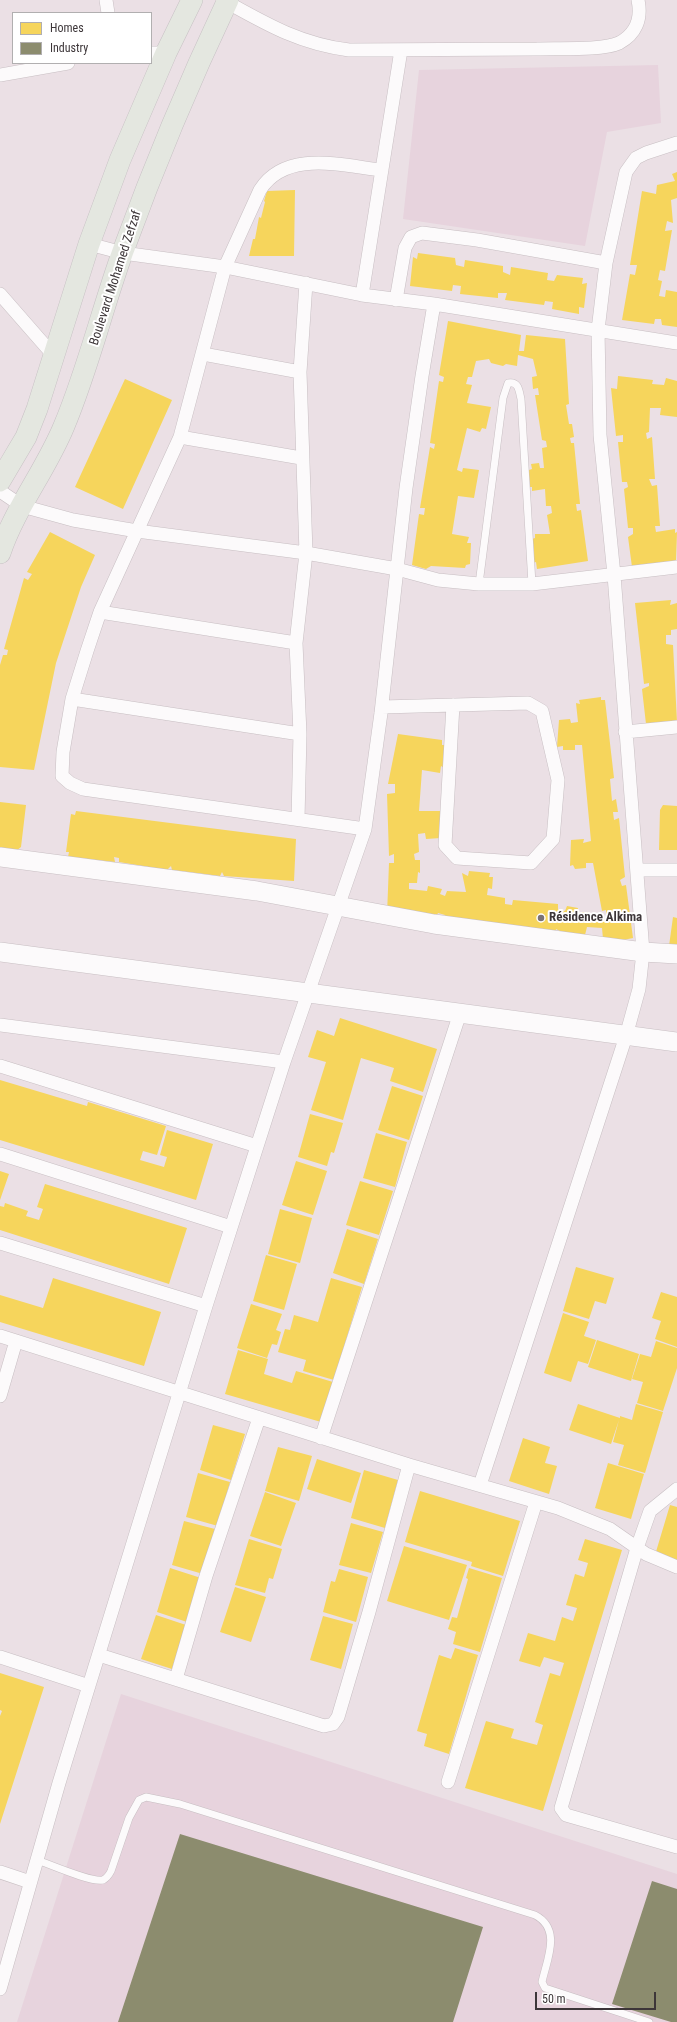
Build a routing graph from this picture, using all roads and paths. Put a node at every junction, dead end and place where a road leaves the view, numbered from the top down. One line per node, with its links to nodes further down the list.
1 (106, 0): 5 (street)
2 (192, 0): 7 (main road)
3 (638, 0): 6 (street)
4 (226, 1): 6 (street); 13 (main road, Boulevard Mohamed Zefzaf)
5 (108, 12)
6 (401, 50): 11 (street)
7 (158, 53): 12 (main road)
8 (62, 64): 9 (street)
9 (0, 74)
10 (677, 142): 14 (street)
11 (382, 170): 15 (street); 18 (street)
12 (89, 244): 13 (street); 24 (main road)
13 (123, 253): 15 (street); 30 (main road, Boulevard Mohamed Zefzaf)
14 (606, 263): 19 (street); 21 (street)
15 (225, 267): 16 (street); 23 (street)
16 (306, 283): 18 (street); 25 (street)
17 (0, 294): 24 (street)
18 (362, 295): 19 (street)
19 (396, 300): 20 (street)
20 (434, 304): 21 (street); 35 (street)
21 (598, 330): 22 (street); 36 (street)
22 (677, 343)
23 (203, 354): 25 (street); 26 (street)
24 (54, 357): 28 (main road)
25 (300, 372): 27 (street)
26 (180, 438): 27 (street); 31 (street)
27 (301, 458): 33 (street)
28 (0, 481)
29 (0, 492): 30 (street)
30 (22, 506): 31 (street); 32 (main road, Boulevard Mohamed Zefzaf)
31 (137, 531): 33 (street); 39 (street)
32 (0, 553)
33 (306, 553): 35 (street); 40 (street)
34 (677, 567): 36 (street)
35 (397, 569): 37 (street); 43 (street)
36 (614, 575): 38 (street); 45 (street)
37 (479, 584): 38 (street); 38 (lane)
38 (532, 584)
39 (100, 612): 40 (street); 41 (street)
40 (296, 643): 46 (street)
41 (72, 699): 46 (street); 47 (street)
42 (452, 705): 42 (street); 43 (street)
43 (382, 707): 48 (street)
44 (677, 727): 45 (street)
45 (625, 732): 50 (street)
46 (300, 734): 47 (street)
47 (298, 819): 48 (street)
48 (365, 829): 52 (street)
49 (0, 857): 52 (street)
50 (637, 870): 51 (street); 54 (street)
51 (677, 870)
52 (338, 905): 54 (street); 56 (street)
53 (0, 952): 56 (street)
54 (643, 952): 55 (street); 59 (street)
55 (677, 954)
56 (307, 994): 57 (street); 61 (street)
57 (460, 1014): 59 (street); 73 (street)
58 (0, 1025): 61 (street)
59 (626, 1036): 60 (street); 75 (street)
60 (677, 1042)
61 (284, 1062): 63 (street)
62 (0, 1066): 63 (street)
63 (257, 1146): 65 (street)
64 (0, 1154): 65 (street)
65 (231, 1227): 67 (street)
66 (0, 1243): 67 (street)
67 (206, 1306): 70 (street)
68 (0, 1336): 69 (street)
69 (16, 1341): 70 (street); 71 (street)
70 (180, 1392): 72 (street); 80 (street)
71 (0, 1396)
72 (259, 1418): 73 (street); 82 (street)
73 (320, 1438): 74 (street)
74 (409, 1465): 75 (street); 82 (street)
75 (480, 1485): 77 (street)
76 (677, 1489): 78 (street)
77 (536, 1502): 78 (street); 84 (street)
78 (637, 1548): 79 (street); 85 (street)
79 (677, 1567)
80 (99, 1655): 82 (street); 83 (street)
81 (0, 1656): 83 (street)
82 (176, 1679)
83 (89, 1686): 86 (street)
84 (448, 1782)
85 (677, 1847)
86 (37, 1860): 88 (street); 90 (lane)
87 (0, 1872): 88 (street)
88 (30, 1882): 89 (street)
89 (0, 1989)
90 (649, 2022)

